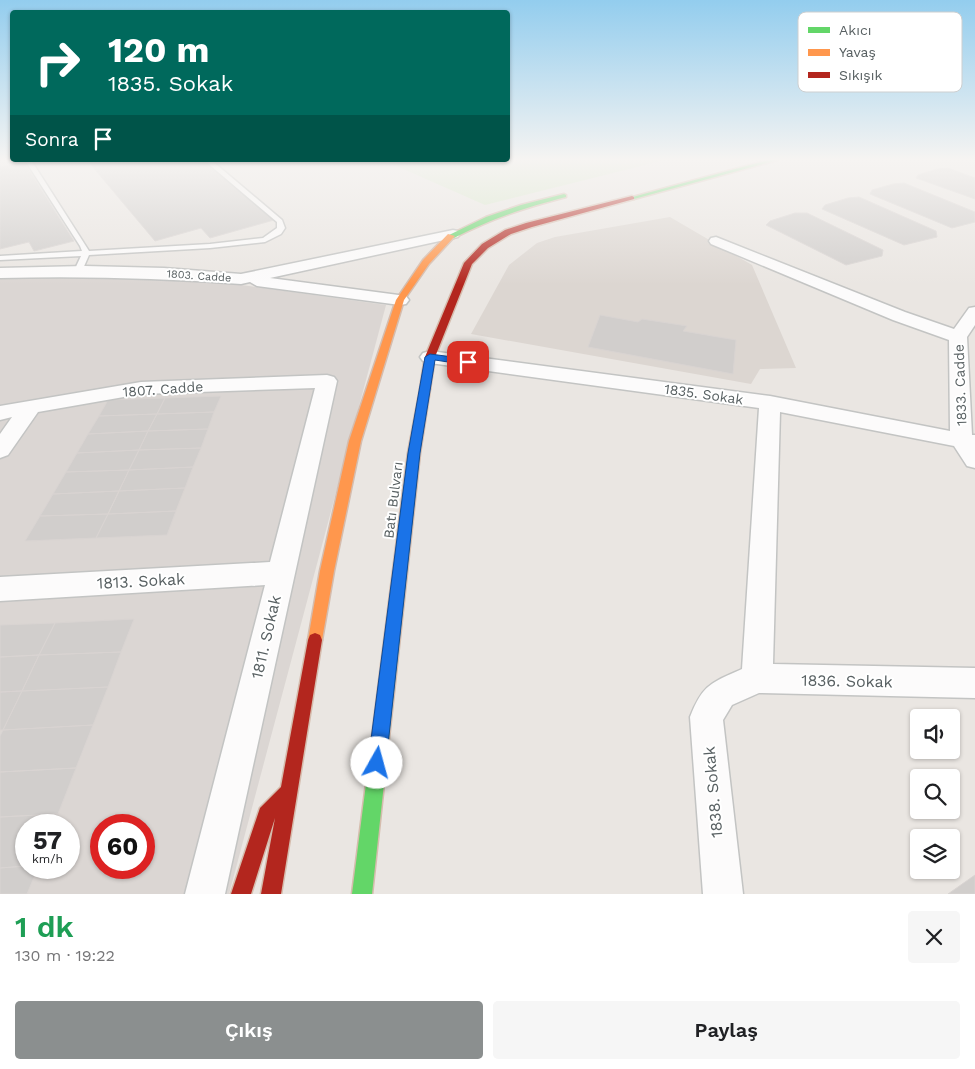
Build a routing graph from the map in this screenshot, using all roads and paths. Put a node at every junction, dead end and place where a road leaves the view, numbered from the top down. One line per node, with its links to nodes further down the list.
1 (55, 202): 7 (lane)
2 (258, 202): 7 (lane)
3 (543, 202): 5 (main road)
4 (614, 202): 15 (main road, Batı Bulvarı)
5 (453, 234): 11 (street, 1803. Cadde); 12 (main road)
6 (716, 240): 14 (street)
7 (86, 253): 8 (lane); 9 (lane)
8 (0, 258)
9 (78, 271): 10 (street, 1803. Cadde); 11 (street, 1803. Cadde)
10 (0, 273)
11 (241, 279): 12 (street)
12 (400, 300): 28 (main road)
13 (975, 312): 14 (street, 1833. Cadde)
14 (958, 337): 20 (street, 1833. Cadde)
15 (430, 357): 17 (street, 1835. Sokak); 29 (main road, Batı Bulvarı)
16 (327, 380): 18 (street, 1807. Cadde); 23 (street, 1811. Sokak)
17 (770, 403): 20 (street, 1835. Sokak); 25 (street)
18 (31, 406): 19 (street, 1807. Cadde); 21 (street)
19 (0, 413)
20 (968, 442): 22 (street, 1833. Cadde)
21 (0, 450)
22 (975, 460)
23 (282, 573): 24 (street, 1813. Sokak); 30 (street, 1811. Sokak)
24 (0, 589)
25 (757, 678): 26 (street, 1836. Sokak); 27 (street, 1836. Sokak)
26 (975, 683)
27 (721, 694): 35 (street, 1838. Sokak)
28 (288, 792): 31 (main road); 32 (main road)
29 (367, 861): 33 (main road, Batı Bulvarı); 34 (main road)
30 (205, 894)
31 (241, 894)
32 (272, 894)
33 (362, 894)
34 (374, 894)
35 (723, 894)

